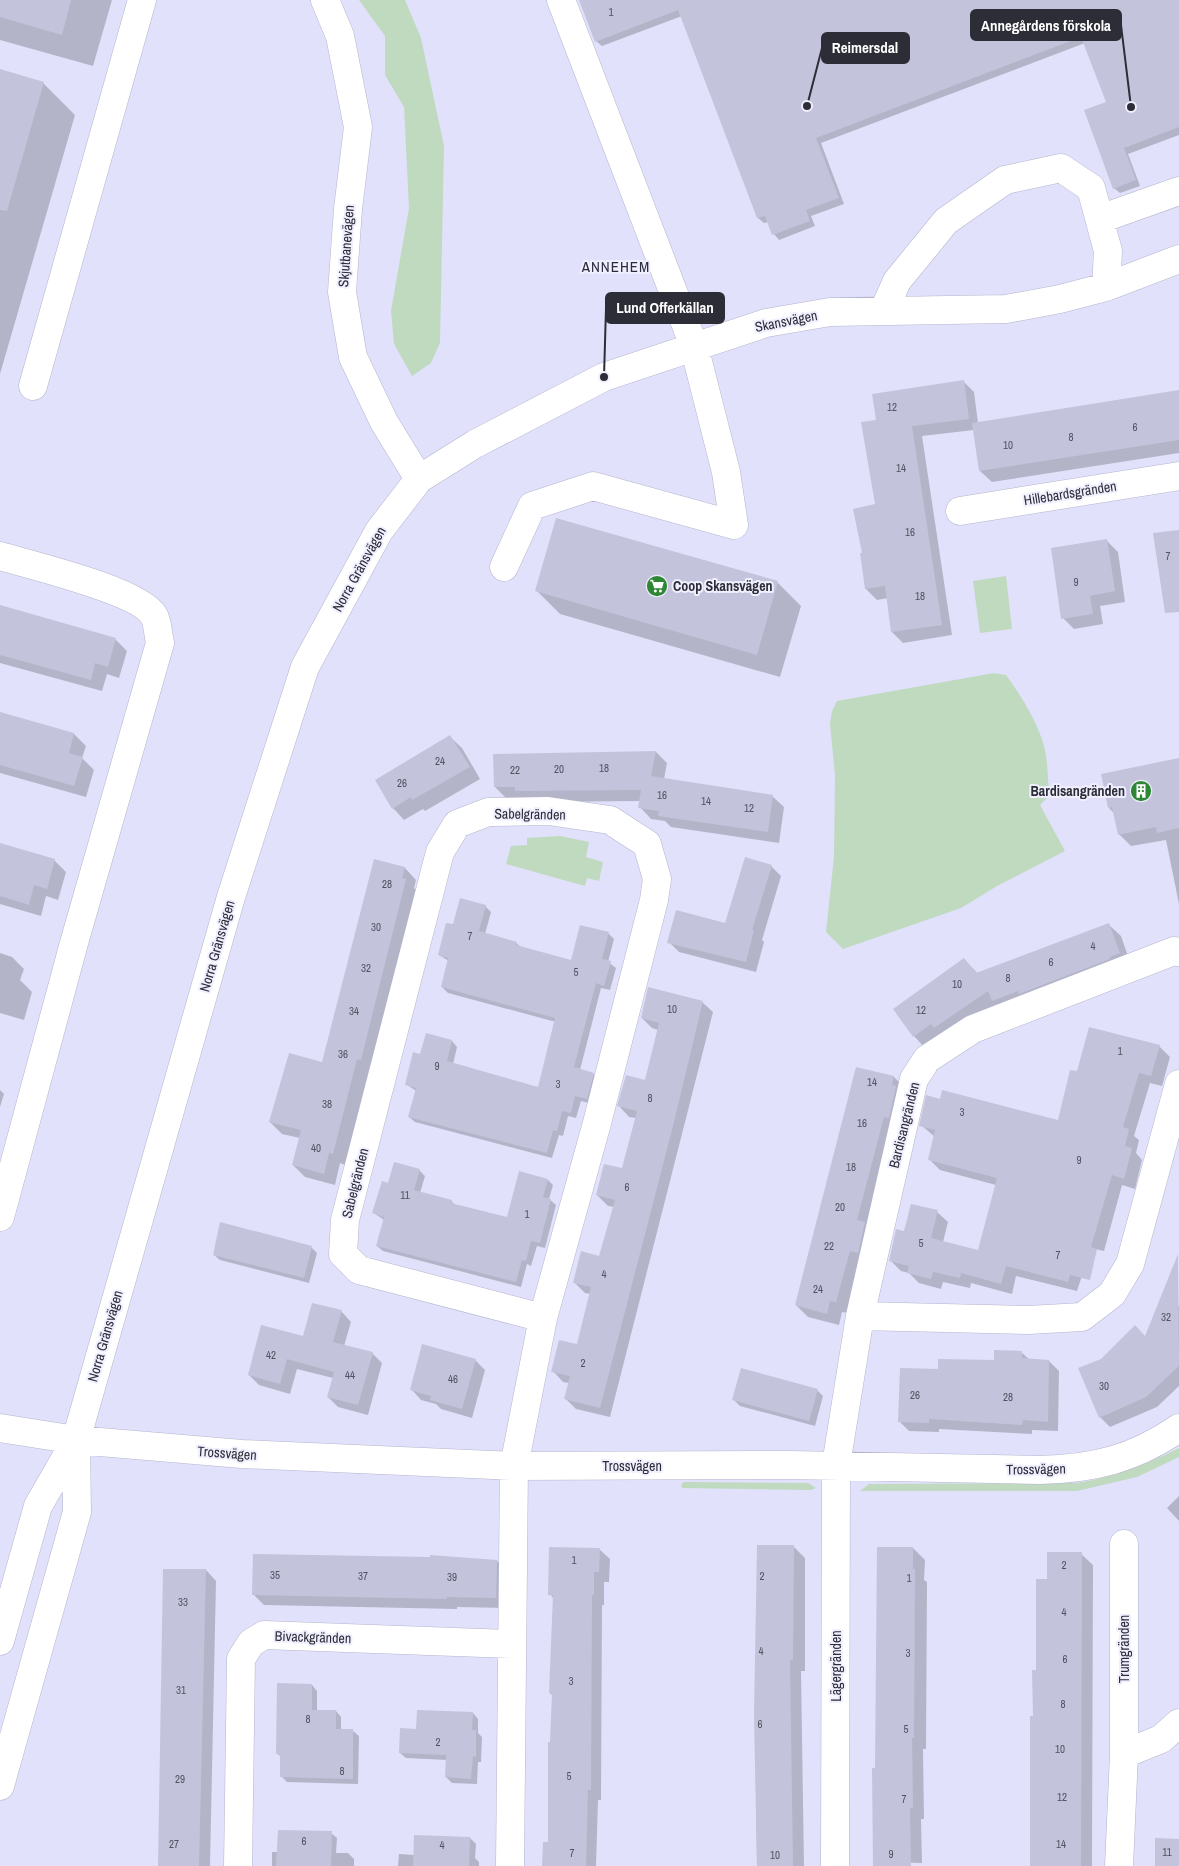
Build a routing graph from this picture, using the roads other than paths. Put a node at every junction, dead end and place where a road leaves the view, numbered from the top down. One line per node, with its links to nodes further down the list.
1 (142, 0): 10 (street)
2 (325, 0): 12 (street, Skjutbanevägen)
3 (561, 0): 9 (street)
4 (1179, 191): 5 (street)
5 (1100, 219): 7 (street); 8 (street)
6 (1179, 259): 7 (street, Skansvägen)
7 (1106, 287): 8 (street, Skansvägen)
8 (884, 310): 9 (street, Skansvägen)
9 (694, 346): 12 (street, Skansvägen); 15 (street)
10 (33, 386)
11 (1179, 476): 13 (street, Hillebardsgränden)
12 (419, 479): 23 (street, Norra Gränsvägen)
13 (960, 511)
14 (0, 556): 18 (street)
15 (504, 566)
16 (1179, 952): 19 (street, Bardisangränden)
17 (1179, 1084): 19 (street)
18 (0, 1217)
19 (860, 1316): 24 (street, Bardisangränden)
20 (543, 1318): 20 (street, Sabelgränden); 25 (street, Sabelgränden)
21 (0, 1428): 23 (street, Trossvägen)
22 (1179, 1428): 24 (street, Trossvägen)
23 (76, 1440): 25 (street, Trossvägen); 27 (street, Norra Gränsvägen); 31 (street, Norra Gränsvägen)
24 (836, 1465): 25 (street, Trossvägen); 34 (street, Lägergränden)
25 (514, 1466): 28 (street)
26 (1124, 1544): 30 (street, Trumgränden)
27 (0, 1641)
28 (512, 1644): 32 (street, Bivackgränden); 33 (street)
29 (1179, 1723): 30 (street)
30 (1124, 1754): 35 (street, Trumgränden)
31 (0, 1786)
32 (238, 1866)
33 (510, 1866)
34 (835, 1866)
35 (1119, 1866)

